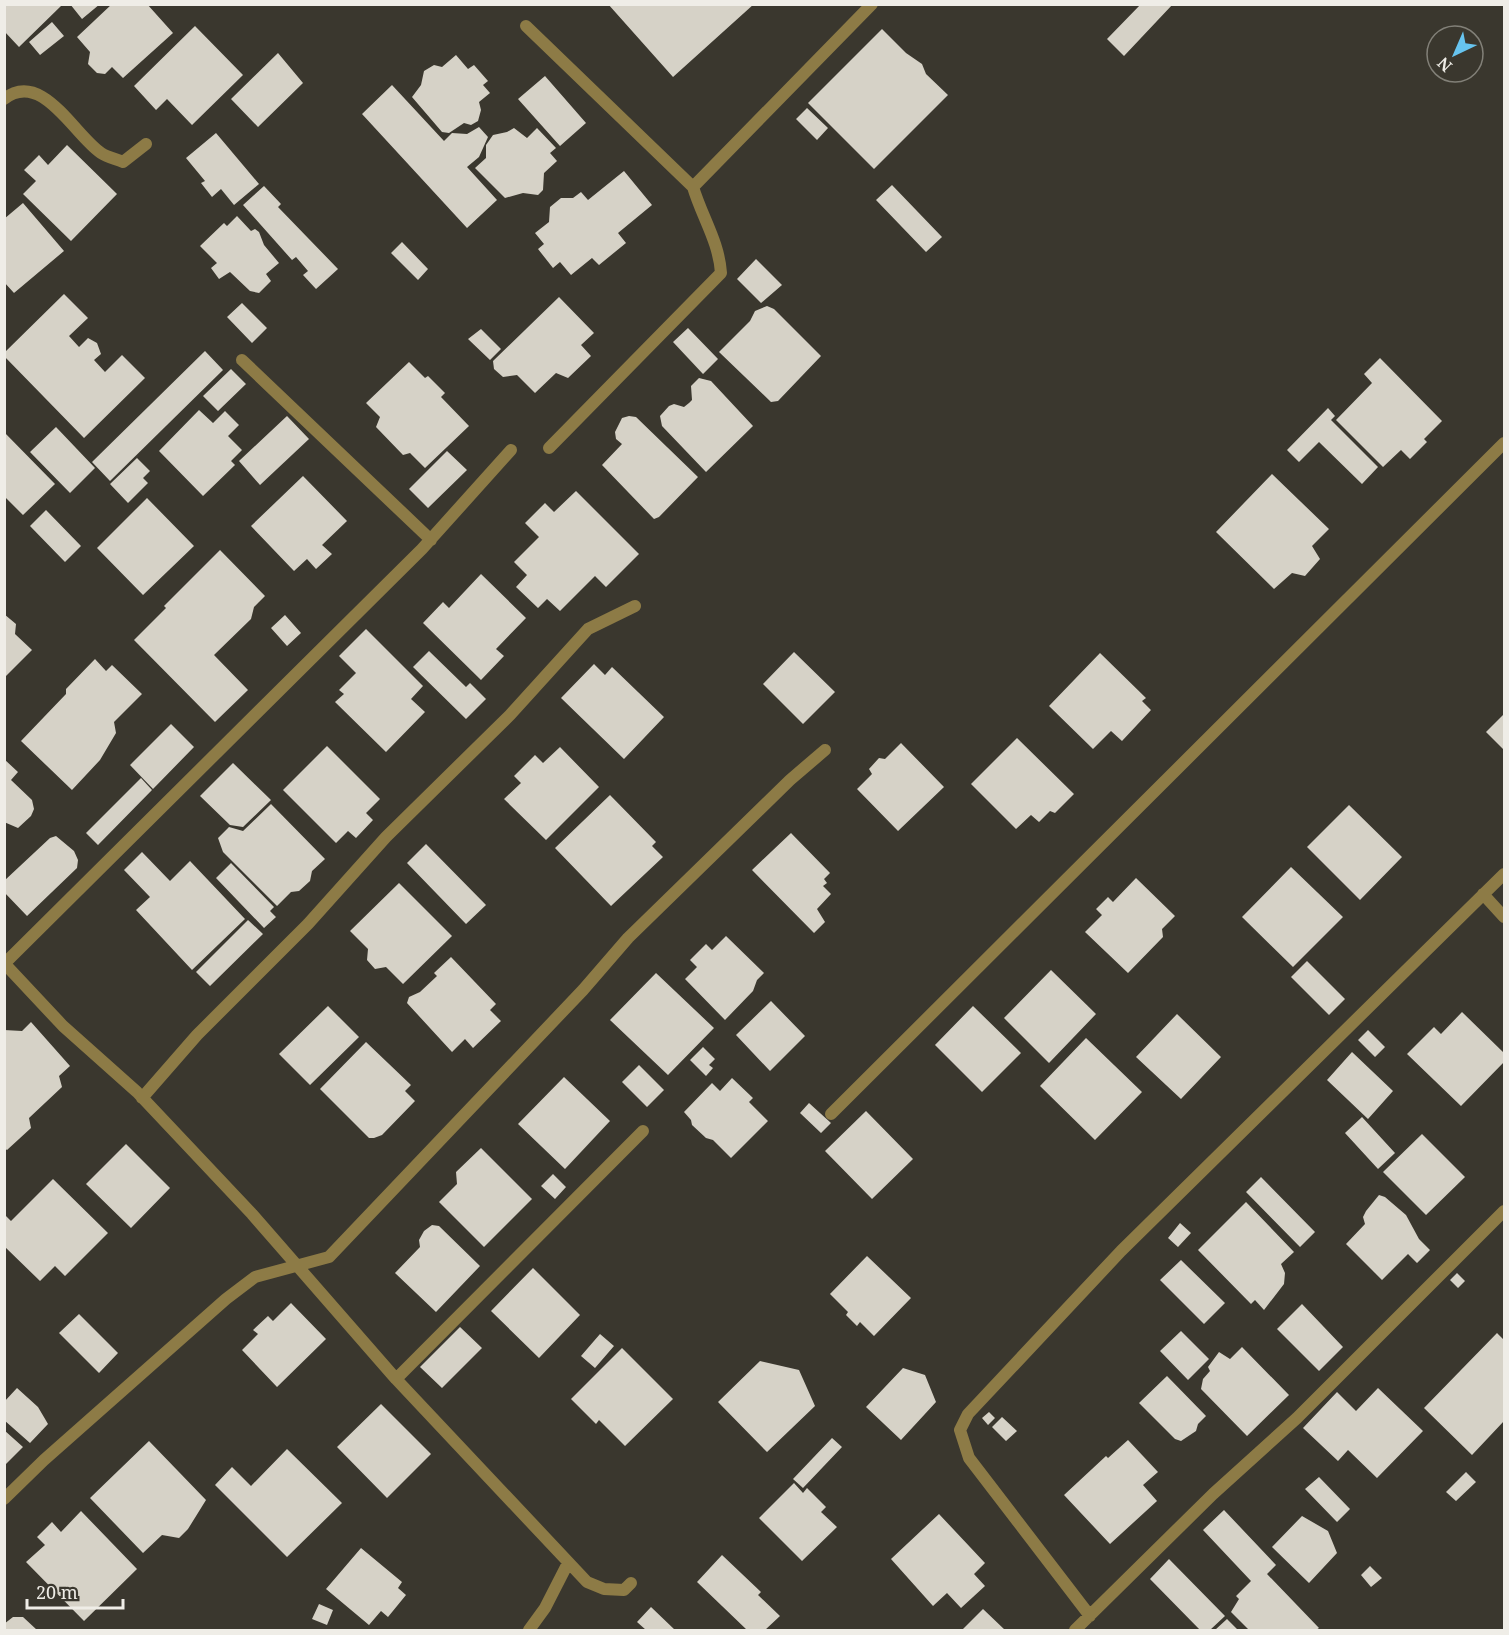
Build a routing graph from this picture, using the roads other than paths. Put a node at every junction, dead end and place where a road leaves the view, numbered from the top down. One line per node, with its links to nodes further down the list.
1 (872, 4): 5 (street)
2 (526, 26): 5 (street)
3 (4, 99): 4 (street)
4 (146, 144)
5 (693, 187): 8 (street)
6 (242, 360): 10 (street)
7 (1504, 443): 18 (street)
8 (549, 448)
9 (511, 450): 10 (street)
10 (431, 540): 16 (street)
11 (635, 606): 17 (street)
12 (825, 750): 21 (street)
13 (1504, 874): 14 (street)
14 (1483, 894): 15 (street); 26 (street)
15 (1504, 917)
16 (5, 963): 17 (street)
17 (142, 1098): 21 (street)
18 (831, 1114)
19 (643, 1131): 22 (street)
20 (1504, 1211): 26 (street)
21 (296, 1265): 22 (street); 23 (street)
22 (396, 1378): 24 (street)
23 (4, 1499)
24 (568, 1563): 25 (street); 27 (street)
25 (632, 1583)
26 (1090, 1616): 28 (street)
27 (529, 1630)
28 (1075, 1630)

